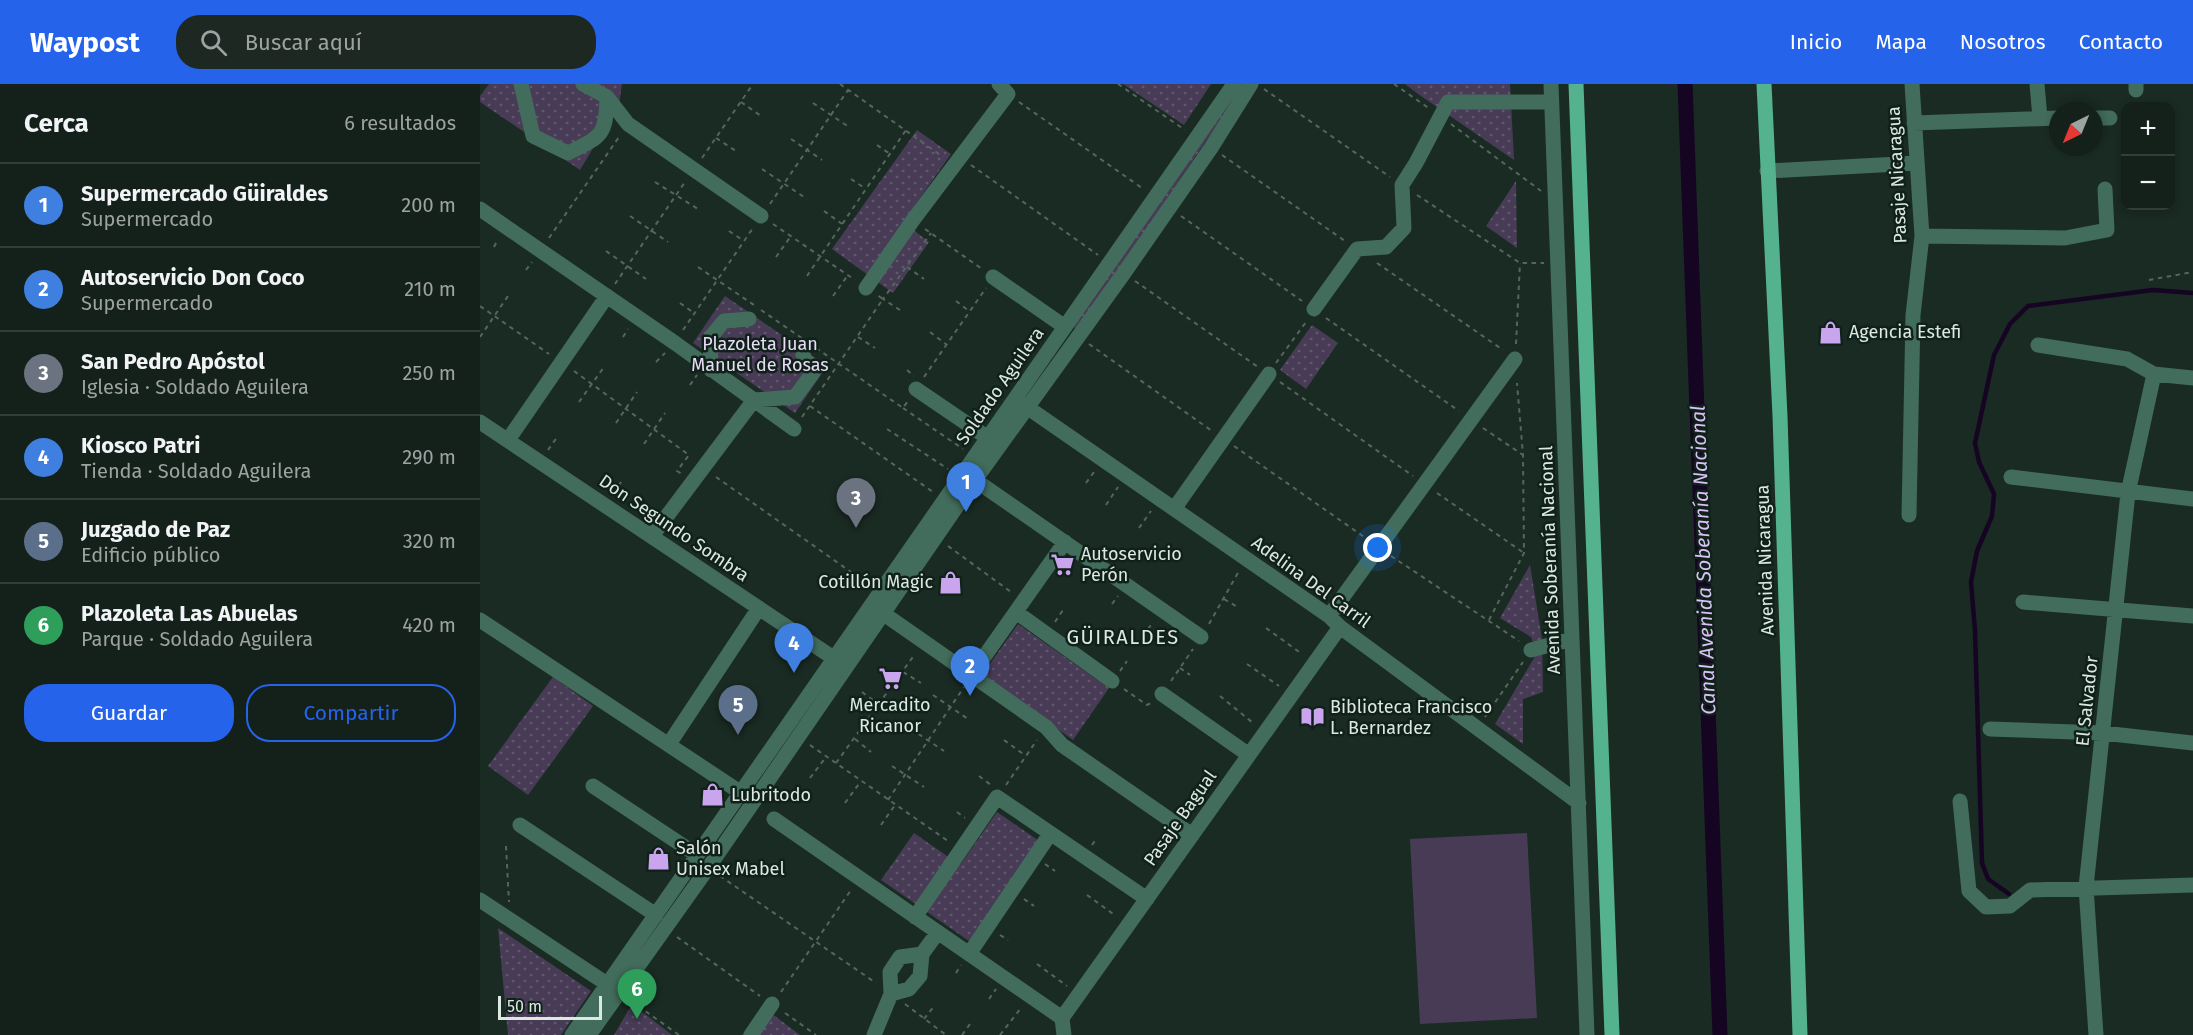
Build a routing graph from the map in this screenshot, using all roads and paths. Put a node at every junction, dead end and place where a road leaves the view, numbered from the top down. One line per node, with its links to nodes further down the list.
1 (522, 84): 15 (street)
2 (583, 84): 15 (street)
3 (753, 84): 16 (path)
4 (840, 84): 28 (path)
5 (1118, 84): 30 (path)
6 (1234, 84): 30 (street, Soldado Aguilera)
7 (1251, 84): 33 (street, Soldado Aguilera)
8 (1394, 84): 20 (path)
9 (1551, 84): 17 (street, Avenida Soberanía Nacional)
10 (1576, 84): 265 (main road)
11 (1764, 84): 41 (main road, Avenida Nicaragua)
12 (1912, 84): 25 (street, Pasaje Nicaragua)
13 (2037, 84): 21 (street)
14 (1003, 89): 37 (street); 47 (path)
15 (607, 97): 26 (street)
16 (741, 102): 19 (path); 29 (path)
17 (1551, 102): 20 (street); 49 (street, Avenida Soberanía Nacional)
18 (813, 103): 27 (path)
19 (760, 116)
20 (1440, 116): 49 (path); 65 (street)
21 (2040, 118): 22 (street); 25 (street)
22 (2049, 118)
23 (2103, 118): 24 (street)
24 (2110, 118)
25 (1914, 123): 38 (street, Pasaje Nicaragua)
26 (628, 124): 39 (street); 66 (path)
27 (849, 127)
28 (906, 130): 35 (path); 37 (path)
29 (716, 138): 34 (path); 39 (path)
30 (1196, 138): 47 (street, Soldado Aguilera)
31 (791, 139): 36 (path)
32 (877, 145): 35 (path)
33 (1211, 148): 50 (street, Soldado Aguilera); 65 (path)
34 (736, 151)
35 (890, 154): 44 (path)
36 (822, 160)
37 (958, 162): 56 (street); 70 (path)
38 (1917, 163): 41 (street); 62 (street, Pasaje Nicaragua)
39 (694, 169): 46 (path); 55 (street)
40 (762, 169): 48 (path)
41 (1767, 171): 266 (main road, Avenida Nicaragua)
42 (850, 179): 44 (path)
43 (655, 182): 46 (path)
44 (866, 189): 57 (path)
45 (2105, 189): 62 (street)
46 (676, 195): 52 (path); 58 (path)
47 (1155, 197): 70 (street, Soldado Aguilera)
48 (807, 199)
49 (1555, 201): 169 (street, Avenida Soberanía Nacional)
50 (1170, 208): 77 (street, Soldado Aguilera); 92 (path)
51 (480, 209): 66 (street)
52 (698, 209)
53 (824, 211): 57 (path)
54 (630, 216): 58 (path)
55 (761, 216): 61 (path)
56 (913, 220): 60 (path); 84 (street)
57 (842, 224): 68 (path)
58 (651, 231): 64 (path); 72 (path)
59 (729, 231): 63 (path)
60 (931, 233): 74 (path); 80 (path)
61 (791, 236): 68 (path); 69 (path)
62 (1922, 236): 148 (street, Pasaje Nicaragua)
63 (744, 241)
64 (668, 242)
65 (1357, 249): 92 (street); 106 (path)
66 (541, 250): 75 (path); 86 (street)
67 (606, 251): 72 (path)
68 (820, 256): 78 (path); 79 (path)
69 (776, 257)
70 (1109, 263): 99 (street, Soldado Aguilera)
71 (1520, 263): 106 (path)
72 (628, 265): 81 (path); 86 (path)
73 (698, 267): 108 (path)
74 (907, 267): 82 (path); 88 (path)
75 (526, 270)
76 (2193, 272): 83 (path)
77 (1124, 273): 99 (street, Soldado Aguilera); 112 (path)
78 (848, 275): 84 (path); 87 (path)
79 (807, 276)
80 (993, 277): 94 (path); 99 (street)
81 (646, 279)
82 (924, 279)
83 (2149, 280)
84 (866, 288): 88 (path)
85 (508, 296): 96 (path)
86 (607, 296): 107 (street); 110 (street)
87 (833, 296)
88 (883, 299): 93 (path); 101 (path)
89 (956, 301): 94 (path)
90 (680, 303): 95 (path)
91 (480, 306): 96 (path)
92 (1314, 309): 112 (path); 124 (path)
93 (900, 310)
94 (969, 311): 102 (path)
95 (694, 313)
96 (494, 316): 100 (path); 107 (path)
97 (749, 319): 110 (street)
98 (930, 332): 102 (path)
99 (1071, 332): 119 (street, Soldado Aguilera); 131 (path)
100 (480, 337)
101 (858, 337): 104 (path); 108 (path)
102 (947, 345): 115 (path)
103 (2038, 345): 111 (street)
104 (875, 348)
105 (803, 355): 117 (street)
106 (1515, 359): 124 (street, Pasaje Bagual); 134 (path)
107 (561, 362): 114 (path); 132 (street)
108 (839, 364): 120 (path); 122 (path)
109 (604, 367): 114 (path)
110 (711, 370): 117 (street)
111 (2154, 374): 113 (street); 142 (street, El Salvador)
112 (1269, 375): 131 (street); 141 (path)
113 (2193, 378)
114 (592, 384): 118 (path); 121 (path)
115 (916, 389): 122 (path); 130 (street)
116 (637, 392): 121 (path)
117 (754, 400): 128 (street); 136 (street)
118 (579, 402)
119 (1021, 403): 130 (street, Soldado Aguilera); 137 (street, Adelina Del Carril); 139 (street, Soldado Aguilera)
120 (810, 406): 128 (path); 145 (path)
121 (626, 408): 126 (path); 127 (path)
122 (903, 408): 135 (path)
123 (665, 413): 127 (path)
124 (1472, 419): 134 (path); 141 (street, Pasaje Bagual)
125 (480, 422): 132 (street, Don Segundo Sombra)
126 (615, 423)
127 (654, 428): 133 (path); 140 (path)
128 (794, 429)
129 (887, 429): 139 (path)
130 (988, 438): 135 (street, Soldado Aguilera)
131 (1223, 438): 147 (street); 153 (path)
132 (508, 440): 151 (street, Don Segundo Sombra)
133 (644, 444)
134 (1522, 455): 154 (path)
135 (974, 457): 139 (street, Soldado Aguilera)
136 (704, 468): 140 (street); 155 (path)
137 (1126, 476): 143 (street, Adelina Del Carril); 146 (path)
138 (2011, 477): 142 (street)
139 (968, 478): 145 (street, Soldado Aguilera); 149 (street, Soldado Aguilera); 152 (street)
140 (693, 483): 151 (street)
141 (1425, 484): 153 (street, Pasaje Bagual); 154 (path)
142 (2128, 493): 144 (street); 161 (street, El Salvador)
143 (1160, 499): 147 (street, Adelina Del Carril); 150 (path)
144 (2193, 499)
145 (944, 500): 149 (street, Soldado Aguilera)
146 (1106, 505)
147 (1174, 509): 165 (street, Adelina Del Carril)
148 (1909, 515)
149 (936, 527): 155 (street, Soldado Aguilera); 158 (path); 162 (street, Soldado Aguilera)
150 (1139, 528)
151 (652, 536): 160 (street, Don Segundo Sombra)
152 (1065, 542): 158 (street); 168 (street)
153 (1378, 547): 165 (street, Pasaje Bagual); 166 (path)
154 (1524, 553): 166 (path)
155 (880, 593): 172 (street, Soldado Aguilera)
156 (1224, 599): 159 (path)
157 (2023, 602): 161 (street)
158 (1020, 606): 177 (street); 179 (street)
159 (1236, 606)
160 (759, 608): 172 (street, Don Segundo Sombra); 200 (street)
161 (2115, 609): 163 (street); 194 (street, El Salvador)
162 (884, 614): 170 (street); 172 (street, Soldado Aguilera)
163 (2193, 616)
164 (480, 620): 200 (street)
165 (1334, 621): 173 (street, Pasaje Bagual); 191 (street, Adelina Del Carril)
166 (1489, 621): 171 (path)
167 (1266, 628): 173 (path)
168 (1201, 637)
169 (1572, 639): 171 (street); 218 (street, Avenida Soberanía Nacional)
170 (924, 641): 176 (path); 177 (street)
171 (1531, 650): 191 (path)
172 (840, 662): 195 (street, Soldado Aguilera); 213 (street, Soldado Aguilera)
173 (1314, 663): 184 (street, Pasaje Bagual)
174 (1247, 664): 184 (path)
175 (1180, 668): 178 (path)
176 (902, 671): 180 (path); 186 (path)
177 (972, 674): 187 (path); 189 (street)
178 (1190, 675)
179 (1112, 681): 182 (path)
180 (921, 683)
181 (862, 692): 186 (path)
182 (1162, 694): 203 (street)
183 (933, 695): 187 (path)
184 (1292, 695): 193 (street, Pasaje Bagual)
185 (1220, 696): 193 (path)
186 (878, 704): 196 (path)
187 (950, 707): 188 (path); 197 (path)
188 (968, 718)
189 (1046, 727): 205 (path); 224 (street)
190 (910, 729): 197 (path)
191 (1476, 729): 218 (street, Adelina Del Carril)
192 (1990, 729): 194 (street)
193 (1265, 732): 203 (street, Pasaje Bagual)
194 (2103, 733): 199 (street); 231 (street, El Salvador)
195 (798, 736): 204 (path); 213 (street, Soldado Aguilera)
196 (854, 739): 202 (path); 206 (path)
197 (928, 740): 201 (path); 208 (path)
198 (1004, 740): 205 (path)
199 (2193, 743)
200 (669, 744): 213 (street)
201 (944, 751)
202 (871, 752)
203 (1249, 755): 224 (street, Pasaje Bagual)
204 (826, 756): 206 (path); 209 (path)
205 (1026, 756): 214 (path)
206 (836, 763): 210 (path)
207 (892, 766): 208 (path)
208 (905, 774): 212 (path); 215 (path)
209 (810, 778)
210 (861, 780): 215 (path); 217 (path)
211 (593, 786): 227 (street)
212 (924, 787)
213 (747, 797): 227 (street, Soldado Aguilera); 228 (street, Soldado Aguilera)
214 (997, 797): 223 (street); 226 (street)
215 (888, 800): 219 (path)
216 (1960, 801): 231 (street)
217 (845, 803)
218 (1579, 804): 264 (street, Avenida Soberanía Nacional)
219 (896, 805): 222 (path); 226 (path)
220 (774, 819): 229 (street)
221 (519, 825): 235 (street)
222 (881, 825)
223 (1050, 834): 233 (street); 243 (street)
224 (1192, 835): 233 (street, Pasaje Bagual)
225 (506, 846): 237 (path)
226 (960, 850): 236 (street)
227 (697, 855): 235 (street, Soldado Aguilera)
228 (708, 867): 239 (street, Soldado Aguilera); 241 (path)
229 (860, 878): 236 (street); 241 (path)
230 (2193, 885): 231 (street)
231 (2086, 887): 267 (street, El Salvador)
232 (1087, 895): 238 (path)
233 (1147, 899): 238 (street, Pasaje Bagual)
234 (480, 900): 237 (street)
235 (656, 915): 245 (street, Soldado Aguilera)
236 (915, 917): 240 (street)
237 (510, 920): 245 (street)
238 (1129, 925): 247 (street, Pasaje Bagual)
239 (664, 929): 245 (street, Soldado Aguilera); 249 (path)
240 (938, 932): 242 (street); 243 (street)
241 (816, 942): 246 (path); 249 (path)
242 (922, 954): 246 (street); 246 (street)
243 (969, 954): 248 (street)
244 (1037, 964): 247 (path)
245 (613, 988): 254 (street, Soldado Aguilera); 255 (street, Soldado Aguilera); 256 (path)
246 (891, 994): 252 (path); 259 (street)
247 (1079, 995): 251 (street, Pasaje Bagual)
248 (1029, 996): 251 (street); 262 (path)
249 (772, 1004): 257 (street); 258 (path)
250 (934, 1005): 252 (path)
251 (1062, 1018): 263 (street)
252 (924, 1019): 260 (path)
253 (970, 1024): 261 (path)
254 (572, 1035)
255 (589, 1035)
256 (679, 1035)
257 (751, 1035)
258 (816, 1035)
259 (874, 1035)
260 (946, 1035)
261 (962, 1035)
262 (1000, 1035)
263 (1065, 1035)
264 (1587, 1035)
265 (1611, 1035)
266 (1800, 1035)
267 (2096, 1035)

